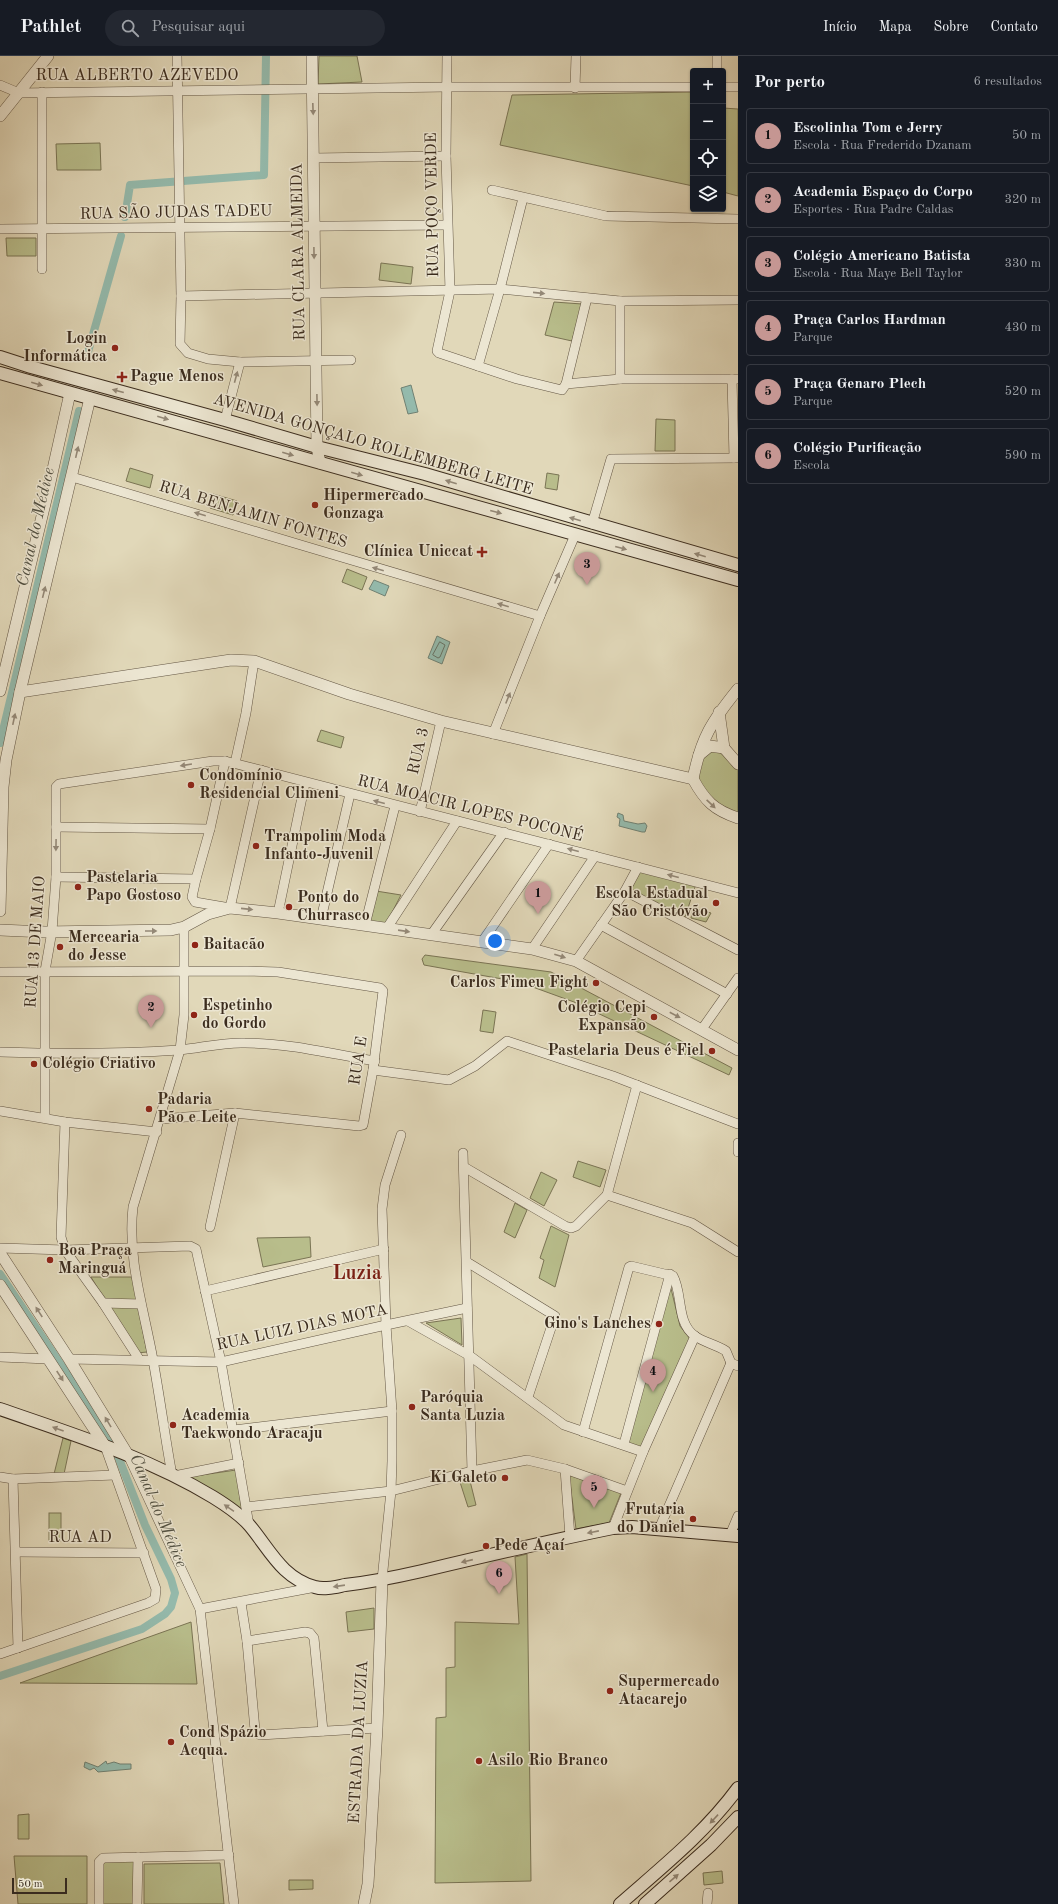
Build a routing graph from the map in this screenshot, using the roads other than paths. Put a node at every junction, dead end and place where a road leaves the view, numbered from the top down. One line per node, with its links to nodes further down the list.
1 (48, 56): 16 (street)
2 (177, 56): 15 (street)
3 (312, 56): 14 (street, RUA CLARA ALMEIDA)
4 (447, 56): 9 (street, RUA POÇO VERDE)
5 (576, 56): 13 (street)
6 (717, 56): 7 (street)
7 (717, 68)
8 (0, 85): 16 (street)
9 (447, 87): 13 (street); 14 (street); 19 (street, RUA POÇO VERDE)
10 (690, 87): 13 (street)
11 (726, 87): 12 (street)
12 (738, 87)
13 (575, 88)
14 (312, 90): 15 (street, RUA ALBERTO AZEVEDO); 20 (street, RUA CLARA ALMEIDA, one-way to 20)
15 (177, 91): 17 (street, RUA ALBERTO AZEVEDO); 26 (street)
16 (19, 92): 17 (street, RUA ALBERTO AZEVEDO); 18 (street)
17 (42, 92): 28 (street)
18 (0, 116)
19 (446, 156): 20 (street); 24 (street, RUA POÇO VERDE)
20 (314, 158): 25 (street, RUA CLARA ALMEIDA)
21 (492, 190): 22 (street)
22 (524, 198): 23 (street); 30 (street)
23 (738, 219)
24 (448, 225): 25 (street, RUA SÃO JUDAS TADEU); 31 (street, RUA POÇO VERDE)
25 (314, 226): 26 (street, RUA SÃO JUDAS TADEU); 32 (street, RUA CLARA ALMEIDA, one-way to 32)
26 (180, 227): 28 (street, RUA SÃO JUDAS TADEU); 33 (street)
27 (0, 229): 28 (street, RUA SÃO JUDAS TADEU)
28 (42, 230): 29 (street)
29 (42, 269)
30 (500, 289): 31 (street); 34 (street, one-way to 34); 42 (street)
31 (450, 291): 32 (street); 42 (street, RUA POÇO VERDE)
32 (315, 293): 33 (street); 40 (street, RUA CLARA ALMEIDA)
33 (181, 296): 41 (street)
34 (587, 298): 36 (street); 47 (street)
35 (738, 300): 36 (street)
36 (620, 301): 45 (street)
37 (0, 357): 43 (main road, AVENIDA GONÇALO ROLLEMBERG LEITE)
38 (351, 360): 40 (street)
39 (0, 361): 43 (main road)
40 (316, 361): 41 (street); 51 (street, RUA CLARA ALMEIDA, one-way to 51)
41 (240, 362): 50 (street, one-way to 41)
42 (478, 366): 47 (street)
43 (31, 367): 50 (main road, AVENIDA GONÇALO ROLLEMBERG LEITE, one-way to 43)
44 (0, 373): 48 (main road, AVENIDA GONÇALO ROLLEMBERG LEITE, one-way to 48)
45 (620, 379): 46 (street); 47 (street)
46 (735, 379): 52 (street)
47 (566, 386)
48 (70, 393): 49 (main road, AVENIDA GONÇALO ROLLEMBERG LEITE); 62 (street)
49 (90, 398): 53 (main road, AVENIDA GONÇALO ROLLEMBERG LEITE, one-way to 53); 54 (street, one-way to 49)
50 (225, 420): 51 (main road, AVENIDA GONÇALO ROLLEMBERG LEITE)
51 (317, 447): 53 (street, RUA CLARA ALMEIDA); 55 (main road, AVENIDA GONÇALO ROLLEMBERG LEITE, one-way to 51)
52 (736, 458): 55 (street)
53 (320, 463): 56 (main road, AVENIDA GONÇALO ROLLEMBERG LEITE, one-way to 56)
54 (72, 477): 59 (street, RUA BENJAMIN FONTES, one-way to 54); 63 (street, one-way to 54)
55 (592, 524): 57 (main road, AVENIDA GONÇALO ROLLEMBERG LEITE, one-way to 55)
56 (575, 536): 58 (main road, AVENIDA GONÇALO ROLLEMBERG LEITE, one-way to 58); 59 (street, one-way to 56)
57 (738, 565)
58 (738, 580)
59 (540, 616): 66 (street, one-way to 59)
60 (254, 661): 63 (street); 65 (street); 70 (street)
61 (738, 689): 64 (street)
62 (0, 691)
63 (20, 692): 92 (street, one-way to 63)
64 (719, 712): 67 (street); 68 (street)
65 (441, 721): 66 (street); 78 (street, RUA 3)
66 (493, 734): 73 (street)
67 (724, 748): 68 (street); 71 (street)
68 (699, 755): 73 (street)
69 (224, 761): 70 (street, RUA MOACIR LOPES POCONÉ); 75 (street, RUA MOACIR LOPES POCONÉ, one-way to 75); 82 (street)
70 (235, 763): 72 (street, RUA MOACIR LOPES POCONÉ)
71 (738, 764)
72 (261, 770): 74 (street, RUA MOACIR LOPES POCONÉ); 91 (street)
73 (693, 779): 79 (street, one-way to 79)
74 (305, 783): 76 (street, RUA MOACIR LOPES POCONÉ); 93 (street)
75 (56, 792): 81 (street, RUA 13 DE MAIO)
76 (350, 794): 77 (street, RUA MOACIR LOPES POCONÉ, one-way to 76); 94 (street)
77 (395, 806): 78 (street, RUA MOACIR LOPES POCONÉ); 95 (street)
78 (420, 812): 80 (street, RUA MOACIR LOPES POCONÉ)
79 (738, 818)
80 (457, 821): 83 (street, RUA MOACIR LOPES POCONÉ); 98 (street)
81 (56, 827): 82 (street); 87 (street, RUA 13 DE MAIO, one-way to 87)
82 (210, 829): 88 (street)
83 (504, 832): 84 (street, RUA MOACIR LOPES POCONÉ); 101 (street)
84 (549, 844): 85 (street, RUA MOACIR LOPES POCONÉ, one-way to 84); 102 (street)
85 (594, 856): 86 (street, RUA MOACIR LOPES POCONÉ); 103 (street)
86 (638, 866): 89 (street); 90 (street, RUA MOACIR LOPES POCONÉ, one-way to 86)
87 (56, 877): 88 (street); 100 (street, RUA 13 DE MAIO)
88 (196, 879): 91 (street)
89 (625, 891): 96 (street); 104 (street)
90 (738, 893)
91 (230, 908): 93 (street, one-way to 93); 97 (street)
92 (0, 911)
93 (278, 912): 94 (street)
94 (322, 919): 95 (street)
95 (365, 925): 98 (street)
96 (601, 925): 105 (street); 110 (street)
97 (184, 926): 100 (street, one-way to 97); 108 (street)
98 (387, 928): 101 (street, one-way to 101)
99 (0, 930): 100 (street)
100 (52, 931): 106 (street, RUA 13 DE MAIO)
101 (431, 935): 102 (street)
102 (482, 942): 103 (street)
103 (532, 949): 105 (street, one-way to 105)
104 (738, 950)
105 (576, 962): 111 (street, one-way to 111)
106 (45, 971): 107 (street); 108 (street); 115 (street, RUA 13 DE MAIO)
107 (0, 972)
108 (184, 972): 112 (street); 116 (street, RUA E)
109 (738, 978): 110 (street)
110 (727, 994): 111 (street)
111 (702, 1030): 113 (street)
112 (180, 1050): 115 (street); 116 (street); 121 (street)
113 (738, 1050)
114 (0, 1052): 115 (street)
115 (46, 1053): 120 (street, RUA 13 DE MAIO)
116 (374, 1065): 117 (street); 119 (street, RUA E)
117 (637, 1085): 123 (street); 130 (street)
118 (0, 1111): 120 (street)
119 (234, 1113): 121 (street); 131 (street)
120 (45, 1118): 122 (street)
121 (161, 1119): 124 (street)
122 (65, 1122): 124 (street); 135 (street)
123 (738, 1124)
124 (157, 1132): 133 (street)
125 (401, 1135): 134 (street)
126 (738, 1143): 127 (street)
127 (738, 1152)
128 (463, 1153): 129 (street)
129 (464, 1167): 130 (street); 138 (street)
130 (607, 1195): 136 (street)
131 (210, 1227)
132 (0, 1248): 135 (street)
133 (131, 1248): 135 (street); 141 (street); 143 (street)
134 (384, 1249): 141 (street); 146 (street)
135 (65, 1250): 142 (street)
136 (738, 1252)
137 (0, 1253): 151 (street, one-way to 137)
138 (467, 1262): 144 (street); 156 (street)
139 (670, 1274): 147 (street); 160 (street); 161 (street)
140 (0, 1285): 150 (street)
141 (205, 1291): 154 (street)
142 (103, 1303): 143 (street); 152 (street)
143 (141, 1304): 153 (street)
144 (467, 1308): 145 (street, RUA LUIZ DIAS MOTA); 148 (street)
145 (408, 1321): 146 (street, RUA LUIZ DIAS MOTA); 148 (street)
146 (386, 1324): 154 (street, RUA LUIZ DIAS MOTA); 158 (street)
147 (695, 1336): 155 (street); 163 (street)
148 (470, 1356): 156 (street); 167 (street)
149 (0, 1357): 150 (street)
150 (48, 1359): 162 (street, one-way to 162)
151 (69, 1359): 152 (street, RUA LUIZ DIAS MOTA); 164 (street, one-way to 151)
152 (139, 1360): 153 (street, RUA LUIZ DIAS MOTA)
153 (153, 1360): 154 (street, RUA LUIZ DIAS MOTA); 169 (street)
154 (221, 1362): 159 (street)
155 (734, 1365): 178 (street)
156 (528, 1397): 160 (street)
157 (0, 1409): 162 (main road, one-way to 157)
158 (392, 1411): 159 (street); 172 (street)
159 (234, 1430): 165 (street)
160 (583, 1432): 161 (street)
161 (624, 1444): 163 (street)
162 (106, 1447): 164 (main road); 168 (street)
163 (643, 1452): 173 (street)
164 (127, 1455): 169 (main road); 186 (street)
165 (239, 1463): 169 (street); 174 (street)
166 (565, 1469): 167 (street); 173 (street); 180 (street)
167 (472, 1471): 172 (street)
168 (115, 1475): 171 (street); 182 (street)
169 (173, 1475): 176 (main road, one-way to 169)
170 (0, 1477): 171 (street)
171 (13, 1479): 181 (street)
172 (391, 1491): 174 (street); 183 (street)
173 (626, 1491): 177 (street)
174 (246, 1507): 176 (street)
175 (738, 1516): 179 (street)
176 (249, 1525): 184 (main road)
177 (613, 1528): 178 (main road); 180 (main road, one-way to 180)
178 (659, 1530): 179 (main road)
179 (734, 1536)
180 (570, 1537): 183 (main road, one-way to 183)
181 (16, 1552): 182 (street, RUA AD); 188 (street)
182 (144, 1553): 188 (street)
183 (382, 1580): 184 (main road, one-way to 184); 190 (street, ESTRADA DA LUZIA)
184 (316, 1588): 185 (street)
185 (241, 1603): 186 (street); 187 (street)
186 (200, 1609): 194 (street)
187 (247, 1641): 191 (street); 191 (street)
188 (18, 1648): 189 (street)
189 (0, 1654)
190 (377, 1728): 191 (street); 200 (street, ESTRADA DA LUZIA)
191 (323, 1731)
192 (738, 1788): 201 (main road, one-way to 201)
193 (738, 1817): 202 (main road, one-way to 193)
194 (229, 1855): 195 (street); 199 (street)
195 (138, 1857): 197 (street); 198 (street)
196 (708, 1893): 203 (street)
197 (99, 1904)
198 (137, 1904)
199 (234, 1904)
200 (364, 1904)
201 (620, 1904)
202 (645, 1904)
203 (707, 1904)

